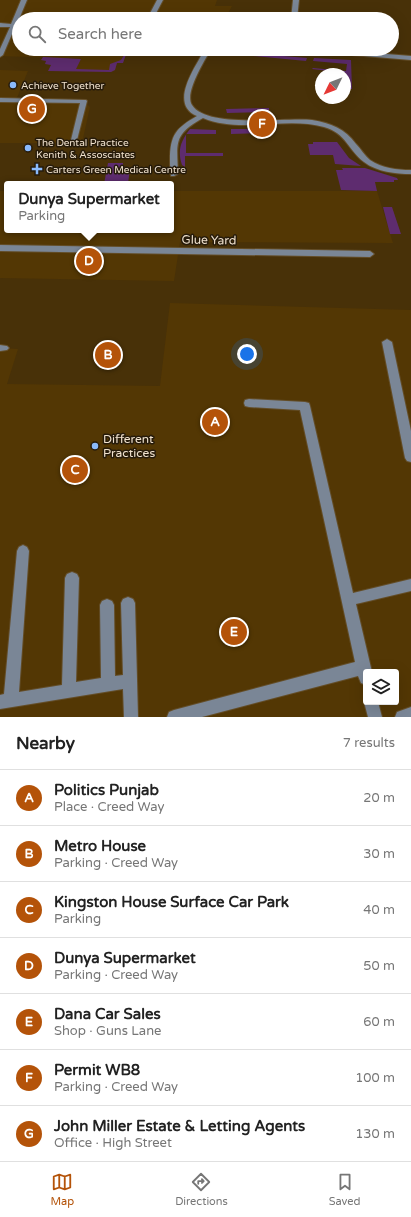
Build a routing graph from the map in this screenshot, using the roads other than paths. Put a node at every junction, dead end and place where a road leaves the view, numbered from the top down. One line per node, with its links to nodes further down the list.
1 (24, 0): 4 (street)
2 (160, 0): 5 (street)
3 (296, 0): 6 (street)
4 (20, 12)
5 (154, 12)
6 (295, 12)
7 (0, 25): 8 (street)
8 (12, 26)
9 (12, 33): 10 (street)
10 (0, 55)
11 (204, 56): 15 (street)
12 (387, 56): 13 (street)
13 (411, 58)
14 (0, 100): 16 (street)
15 (202, 116): 17 (street); 18 (street)
16 (74, 140)
17 (411, 172)
18 (174, 174)
19 (0, 248): 20 (street, Glue Yard)
20 (370, 254)
21 (387, 342): 23 (street)
22 (249, 403): 27 (street)
23 (411, 458)
24 (23, 551): 35 (street)
25 (72, 578): 34 (street)
26 (411, 585): 27 (street)
27 (349, 600): 30 (street)
28 (128, 603): 32 (street)
29 (107, 605): 33 (street)
30 (364, 669)
31 (363, 672): 39 (street)
32 (130, 681): 33 (street); 38 (street)
33 (108, 684): 34 (street)
34 (69, 691): 35 (street)
35 (6, 701)
36 (372, 705): 40 (street)
37 (411, 714): 41 (street)
38 (131, 717)
39 (174, 717)
40 (375, 717)
41 (402, 717)

